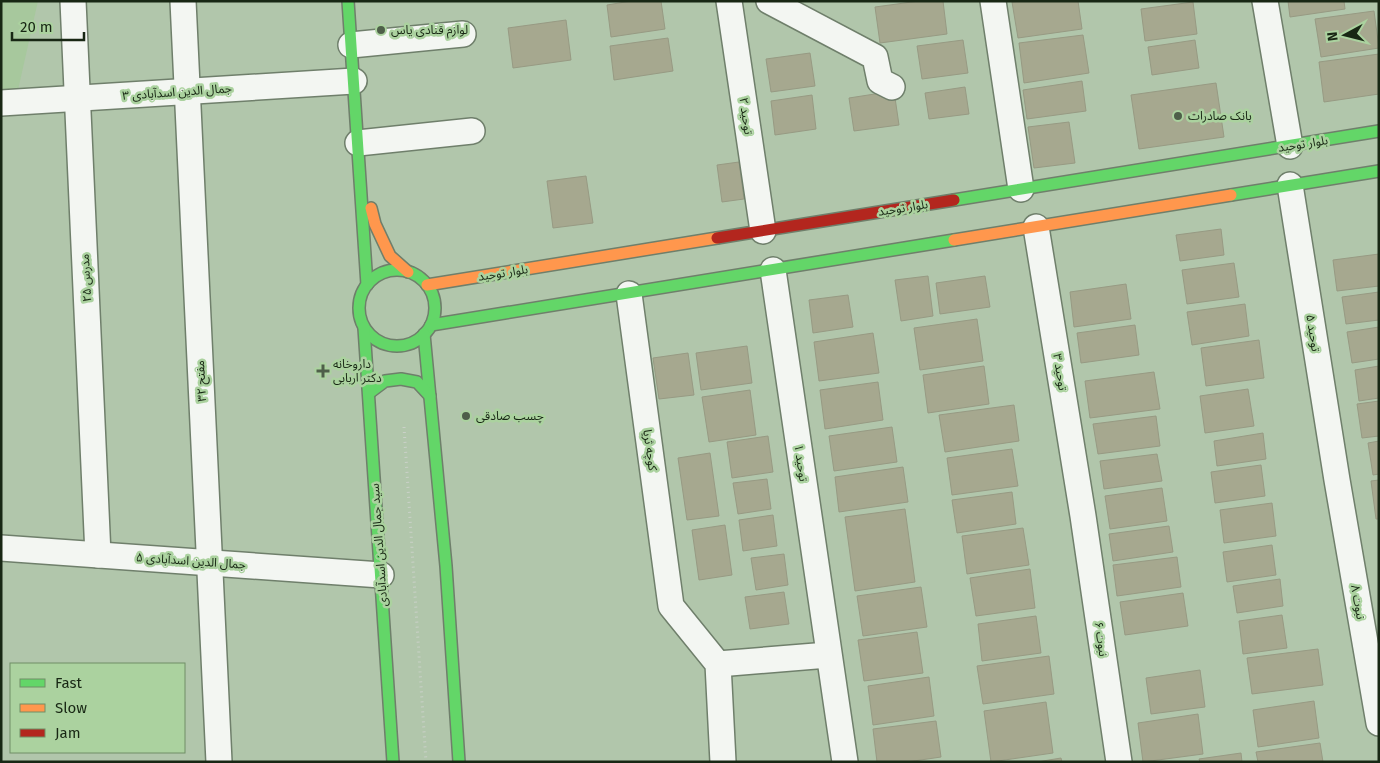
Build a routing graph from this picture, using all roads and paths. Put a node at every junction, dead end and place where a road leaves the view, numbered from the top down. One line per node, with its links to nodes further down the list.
1 (73, 1): 13 (street, مدرس ۲۵)
2 (183, 1): 12 (street, مفتح ۳۲)
3 (348, 1): 9 (street)
4 (729, 1): 23 (street, توحید ۲)
5 (769, 1): 11 (street)
6 (993, 1): 21 (street)
7 (1265, 1): 18 (street)
8 (463, 34): 9 (street)
9 (351, 44): 10 (street)
10 (354, 81): 12 (street, جمال الدین اسدآبادی ۳); 17 (street)
11 (892, 87)
12 (188, 91): 13 (street, جمال الدین اسدآبادی ۳); 38 (street, مفتح ۳۲)
13 (78, 98): 14 (street, جمال الدین اسدآبادی ۳); 37 (street, مدرس ۲۵)
14 (1, 103)
15 (472, 131): 17 (street)
16 (1379, 132): 18 (street, بلوار توحید)
17 (358, 143): 25 (street); 26 (street)
18 (1290, 146): 21 (street, بلوار توحید)
19 (1379, 171): 20 (street)
20 (1290, 186): 22 (street); 34 (street, توحید ۵)
21 (1021, 189): 23 (street, بلوار توحید)
22 (1036, 227): 24 (street); 35 (street, توحید ۳)
23 (763, 231): 27 (street, بلوار توحید)
24 (773, 270): 28 (street); 40 (street, توحید ۱)
25 (408, 272): 26 (street); 27 (street)
26 (367, 285): 29 (street)
27 (427, 285): 30 (street)
28 (629, 294): 30 (street); 41 (street, کوچه ثریا)
29 (364, 328): 30 (street); 31 (street, سید جمال الدین اسدآبادی)
30 (427, 330): 32 (street)
31 (368, 393): 32 (street); 33 (street, سید جمال الدین اسدآبادی)
32 (430, 396): 46 (street)
33 (371, 429): 39 (street, سید جمال الدین اسدآبادی); 45 (path)
34 (1336, 480): 42 (street, نبوت ۸)
35 (1083, 516): 49 (street, نبوت ۶)
36 (1, 548): 37 (street, جمال الدین اسدآبادی ۵)
37 (98, 555): 38 (street, جمال الدین اسدآبادی ۵)
38 (210, 562): 39 (street, جمال الدین اسدآبادی ۵); 43 (street, مفتح ۳۲)
39 (380, 575): 44 (street, سید جمال الدین اسدآبادی)
40 (828, 655): 41 (street); 48 (street, توحید ۱)
41 (718, 664): 47 (street)
42 (1379, 723)
43 (220, 762)
44 (393, 762)
45 (426, 762)
46 (459, 762)
47 (723, 762)
48 (845, 762)
49 (1119, 762)

